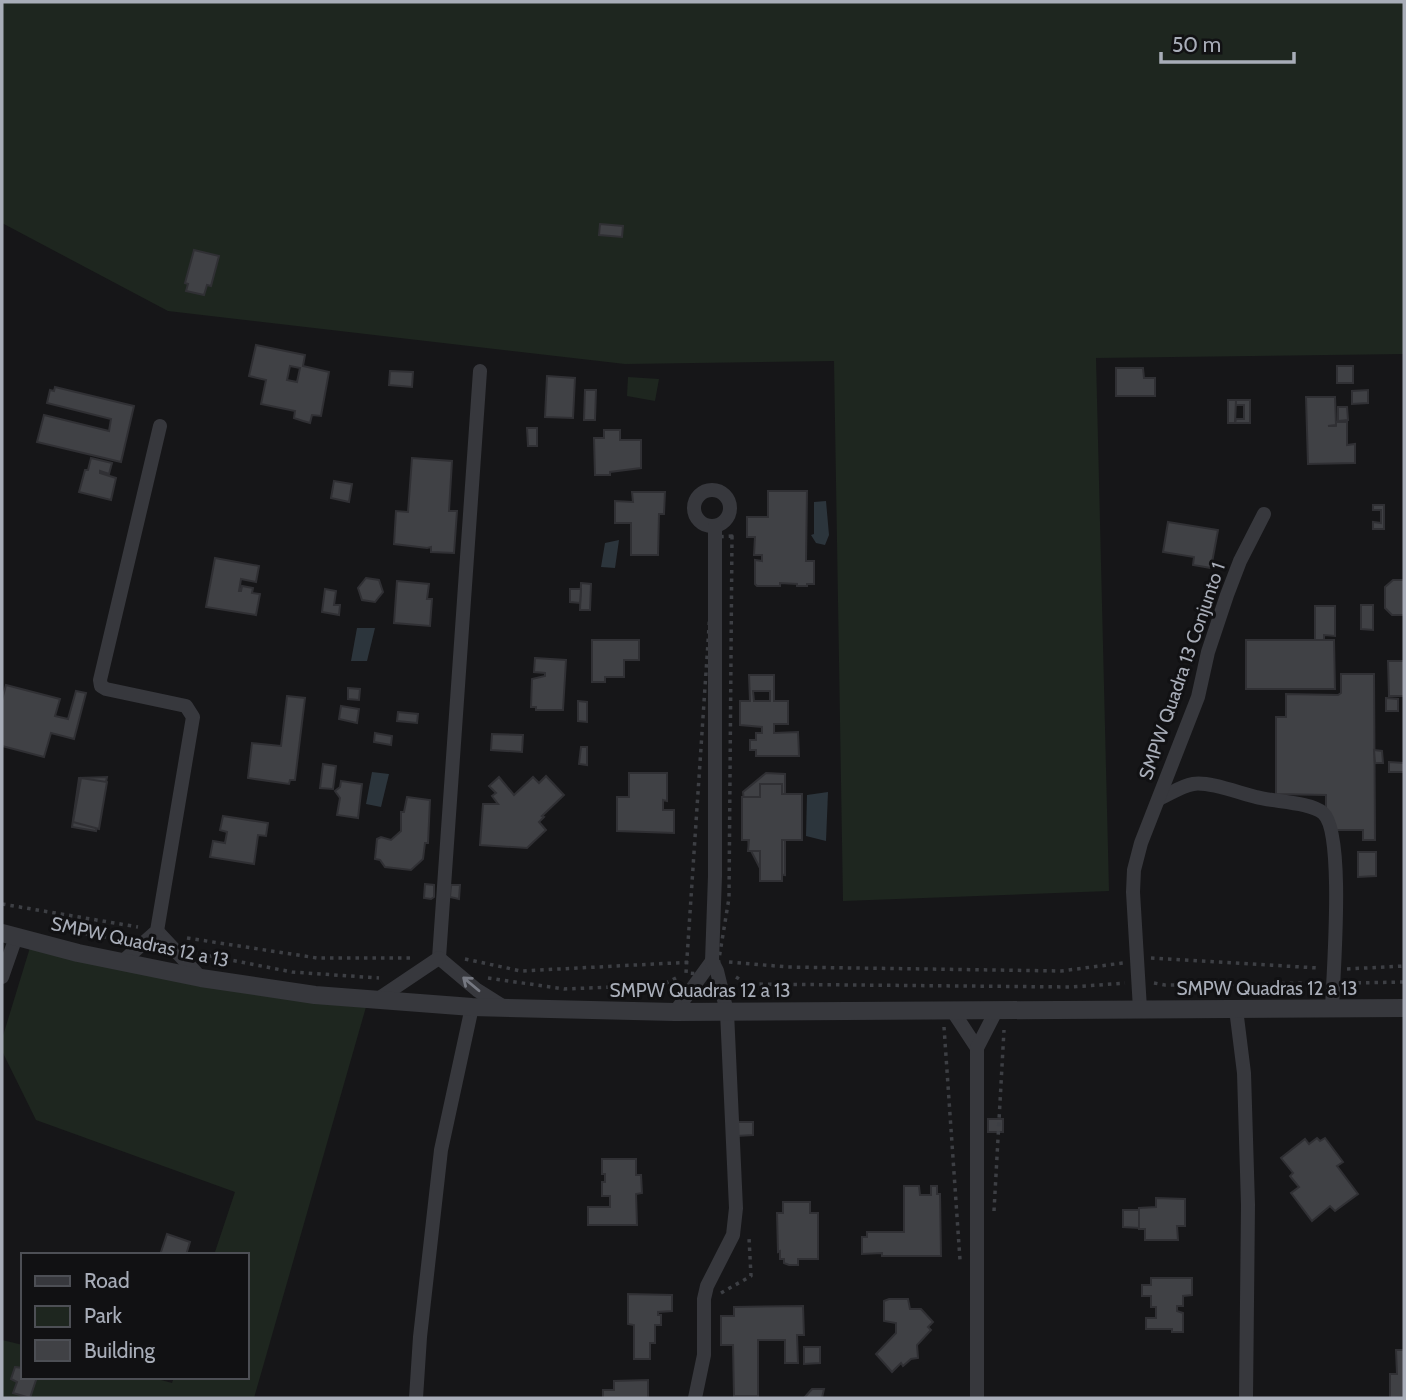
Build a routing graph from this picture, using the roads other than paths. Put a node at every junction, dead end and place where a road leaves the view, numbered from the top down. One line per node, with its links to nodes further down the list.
1 (480, 371): 8 (street)
2 (160, 426): 6 (street)
3 (1264, 514): 5 (street, SMPW Quadra 13 Conjunto 1)
4 (715, 526): 9 (street)
5 (1159, 799): 16 (street, SMPW Quadra 13 Conjunto 1); 18 (street)
6 (157, 930): 10 (street); 12 (street)
7 (9, 935): 10 (street, SMPW Quadras 12 a 13); 11 (street)
8 (439, 958): 13 (street); 15 (street, one-way to 8)
9 (712, 961): 22 (street); 23 (street)
10 (122, 962): 12 (street, SMPW Quadras 12 a 13)
11 (2, 978)
12 (201, 978): 13 (street, SMPW Quadras 12 a 13)
13 (375, 1001): 14 (street, SMPW Quadras 12 a 13)
14 (472, 1007): 15 (street, SMPW Quadras 12 a 13); 25 (street)
15 (504, 1007): 22 (street, SMPW Quadras 12 a 13)
16 (1140, 1009): 17 (street, SMPW Quadras 12 a 13); 21 (street, SMPW Quadras 12 a 13)
17 (1236, 1009): 18 (street, SMPW Quadras 12 a 13); 28 (street)
18 (1332, 1009): 19 (street, SMPW Quadras 12 a 13)
19 (1404, 1009)
20 (947, 1010): 21 (street, SMPW Quadras 12 a 13); 23 (street, SMPW Quadras 12 a 13); 24 (street)
21 (1001, 1011): 24 (street)
22 (676, 1012): 23 (street, SMPW Quadras 12 a 13)
23 (727, 1012): 26 (street)
24 (977, 1048): 27 (street)
25 (416, 1398)
26 (695, 1398)
27 (977, 1398)
28 (1246, 1398)

